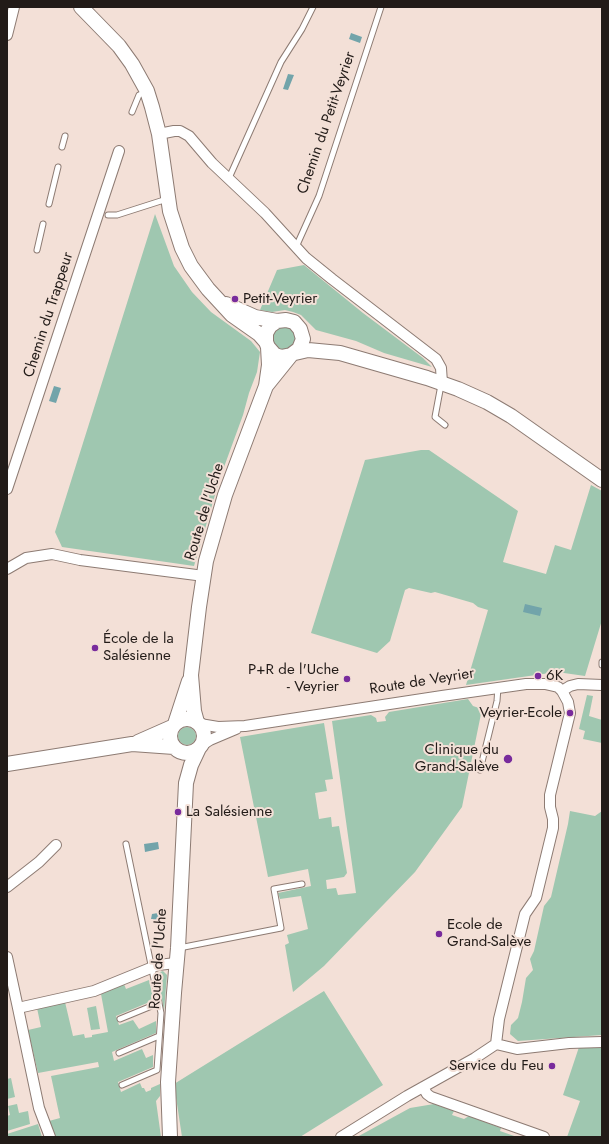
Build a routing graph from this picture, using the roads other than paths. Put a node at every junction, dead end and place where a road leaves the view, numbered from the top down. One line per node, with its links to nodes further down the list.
1 (14, 7): 5 (street)
2 (81, 7): 6 (street)
3 (313, 7): 13 (lane)
4 (381, 7): 18 (lane, Chemin du Petit-Veyrier)
5 (7, 36)
6 (146, 91): 7 (lane); 8 (street)
7 (132, 112)
8 (159, 134): 13 (street); 14 (street)
9 (65, 136): 10 (lane)
10 (62, 147)
11 (119, 151): 30 (street, Chemin du Trappeur)
12 (58, 167): 15 (lane)
13 (228, 179): 18 (street)
14 (168, 199): 16 (lane); 20 (street)
15 (49, 204)
16 (108, 215)
17 (43, 224): 19 (lane)
18 (296, 247): 26 (street)
19 (37, 250)
20 (218, 300): 21 (street); 23 (street)
21 (277, 321): 22 (street); 23 (street)
22 (300, 329): 24 (street); 25 (street)
23 (267, 345): 25 (street); 27 (street, Route de l'Uche)
24 (340, 353): 25 (street); 26 (street)
25 (293, 354): 27 (street, Route de l'Uche)
26 (442, 383): 28 (lane); 29 (street)
27 (266, 386): 32 (street, Route de l'Uche)
28 (444, 425)
29 (602, 480)
30 (7, 490)
31 (7, 569): 32 (street)
32 (204, 576): 35 (street, Route de l'Uche)
33 (602, 662): 34 (lane)
34 (602, 665)
35 (191, 675): 39 (street, Route de l'Uche); 40 (street, Route de l'Uche)
36 (602, 685): 38 (street)
37 (498, 688): 38 (street, Route de Veyrier); 41 (street, Route de Veyrier); 46 (lane)
38 (562, 691): 61 (street)
39 (198, 723): 40 (street); 41 (street, Route de Veyrier); 43 (street)
40 (173, 726): 42 (street); 44 (street)
41 (245, 726): 43 (street, Route de Veyrier)
42 (132, 744): 44 (street); 45 (street)
43 (201, 747): 44 (street); 47 (street, Route de l'Uche)
44 (176, 749): 47 (street, Route de l'Uche)
45 (7, 764)
46 (480, 770)
47 (186, 783): 52 (street, Route de l'Uche)
48 (126, 844): 55 (lane)
49 (56, 845): 51 (street)
50 (302, 884): 52 (lane)
51 (7, 887)
52 (178, 948): 54 (street, Route de l'Uche)
53 (7, 957): 57 (street)
54 (176, 963): 55 (street); 66 (street, Route de l'Uche)
55 (151, 968): 56 (lane); 57 (street)
56 (158, 1003): 58 (lane); 59 (lane)
57 (18, 1008): 65 (street)
58 (120, 1019)
59 (159, 1036): 62 (lane); 63 (lane)
60 (602, 1042): 61 (street)
61 (496, 1044): 64 (street)
62 (119, 1053)
63 (122, 1085)
64 (423, 1087): 67 (street); 68 (street)
65 (50, 1137)
66 (170, 1137)
67 (341, 1137)
68 (544, 1137)

